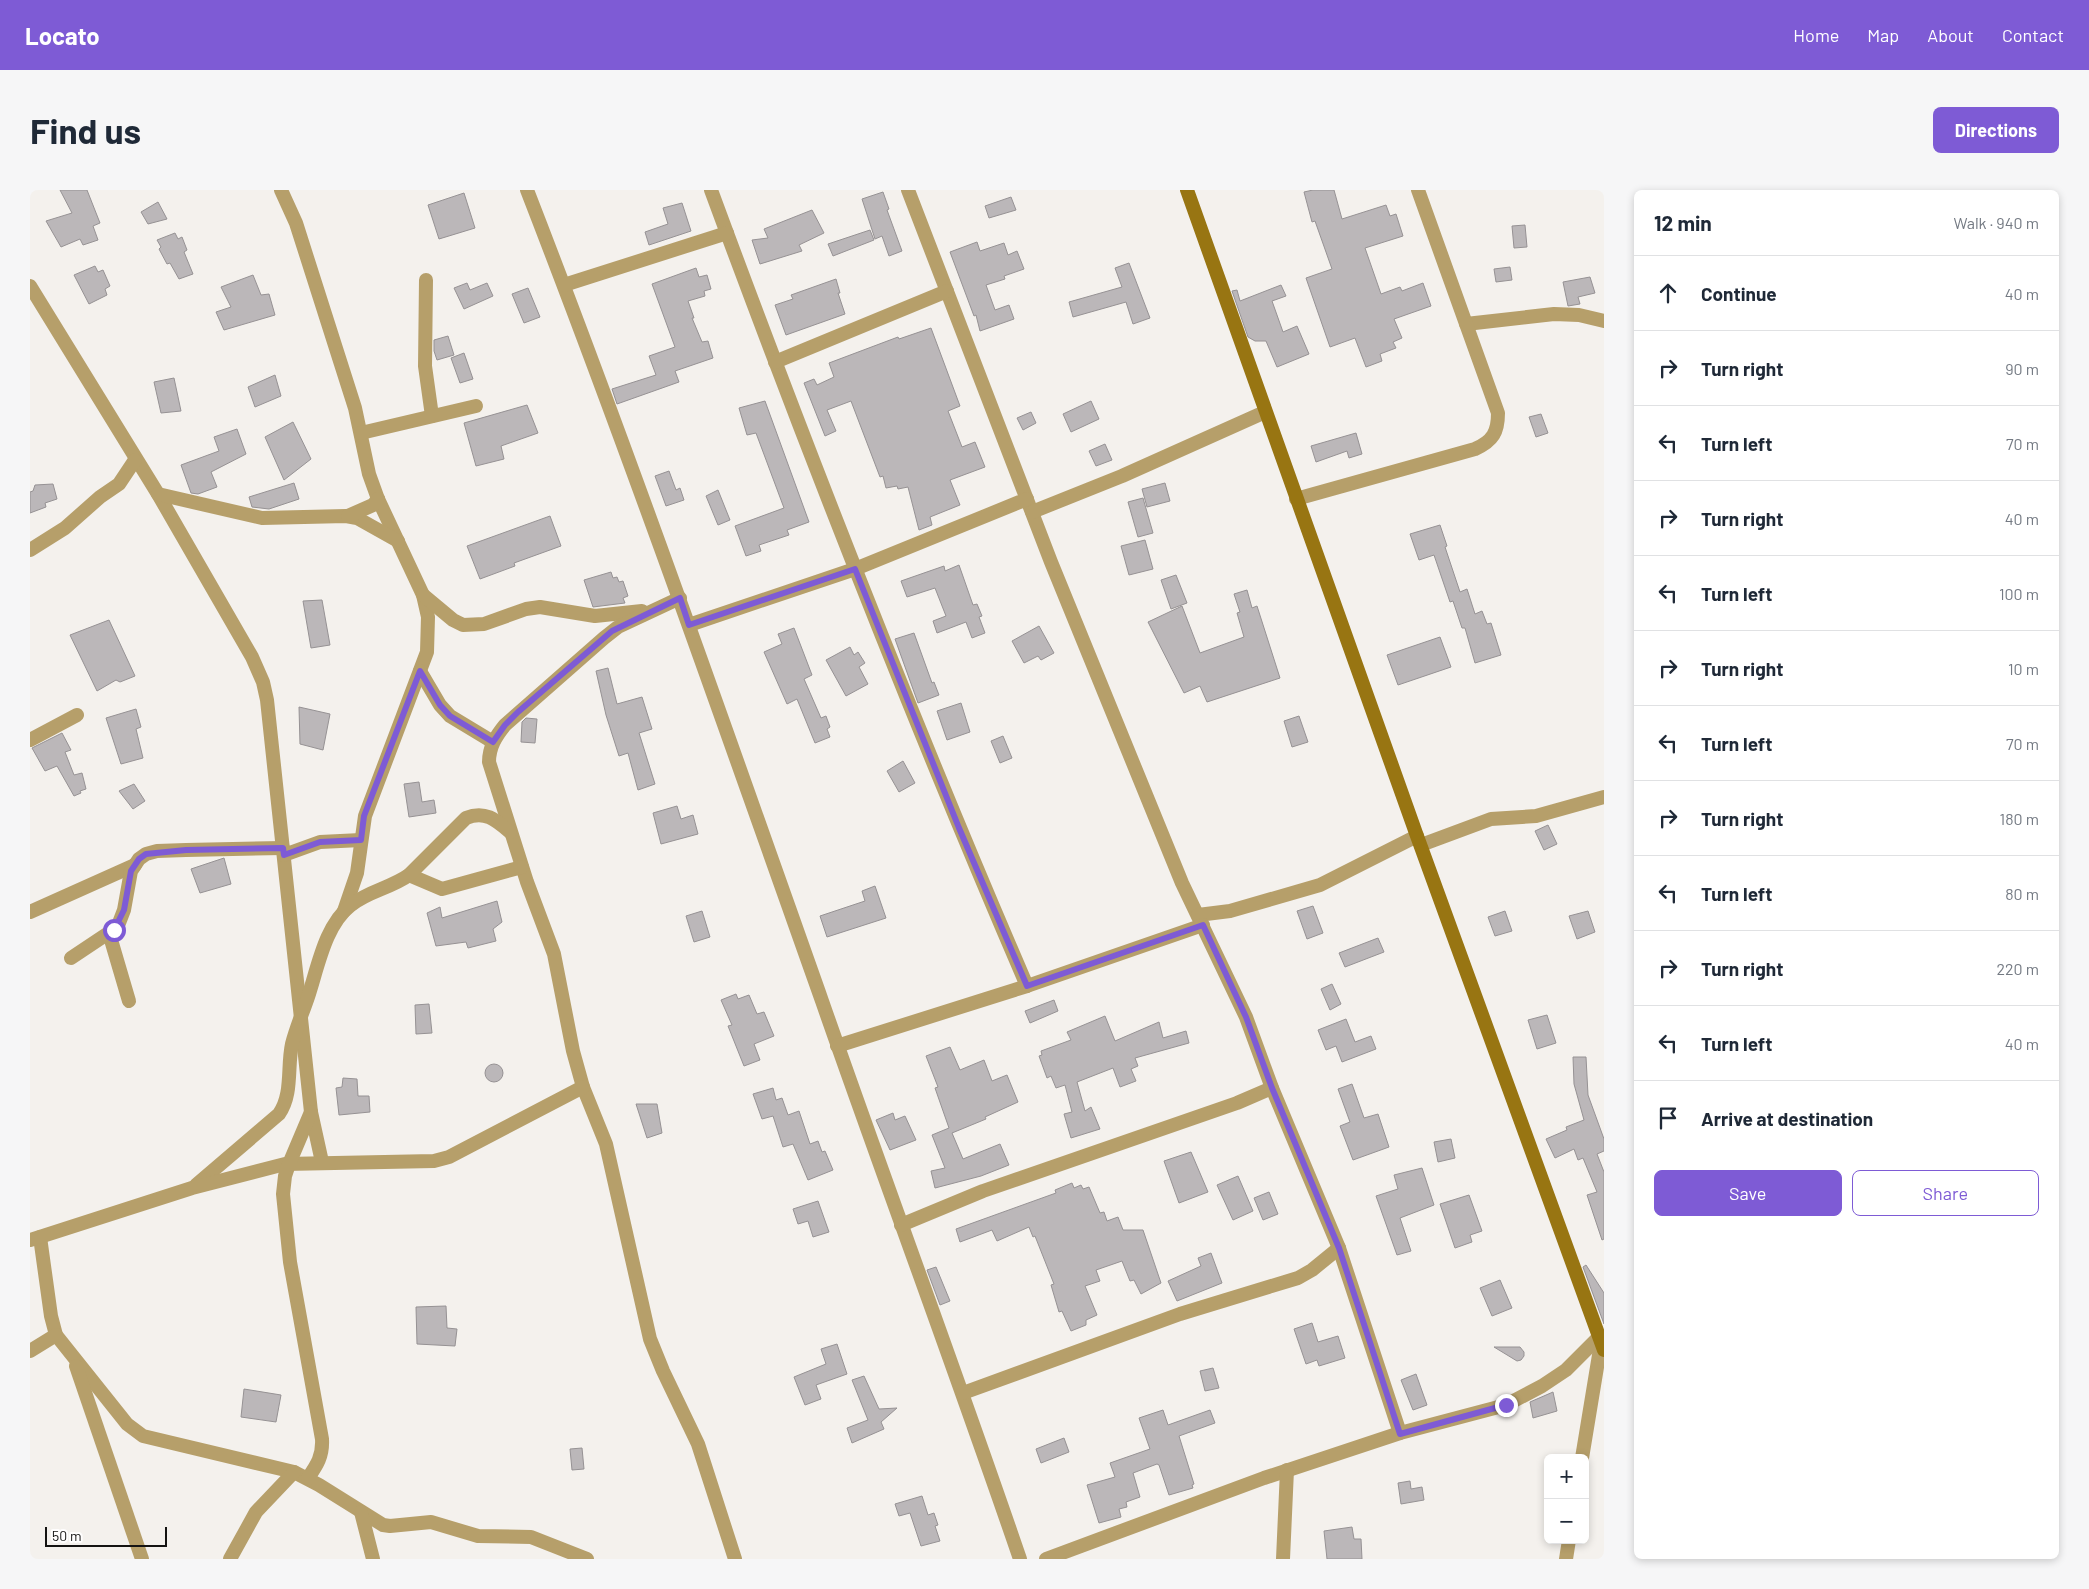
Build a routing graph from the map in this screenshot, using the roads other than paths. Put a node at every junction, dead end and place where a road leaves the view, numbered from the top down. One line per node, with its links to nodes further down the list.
1 (281, 190): 18 (street)
2 (527, 190): 9 (street)
3 (711, 190): 7 (street)
4 (908, 190): 11 (street)
5 (1187, 190): 16 (main road)
6 (1418, 190): 13 (street)
7 (727, 233): 9 (street); 14 (street)
8 (426, 280): 17 (street)
9 (564, 285): 29 (street)
10 (30, 286): 19 (street)
11 (947, 291): 14 (street); 23 (street)
12 (1604, 321): 13 (street)
13 (1466, 324): 22 (street)
14 (775, 362): 27 (street)
15 (476, 406): 17 (street)
16 (1265, 412): 22 (main road); 23 (street)
17 (432, 416): 18 (street)
18 (361, 432): 21 (street)
19 (135, 460): 20 (street); 26 (street)
20 (158, 494): 24 (street); 40 (street)
21 (378, 499): 24 (street); 25 (street)
22 (1296, 499): 39 (main road)
23 (1029, 506): 27 (street); 46 (street)
24 (348, 516): 25 (street)
25 (398, 540): 28 (street)
26 (30, 550)
27 (855, 569): 31 (street); 49 (street)
28 (423, 595): 30 (street); 32 (street)
29 (680, 598): 30 (street); 31 (street)
30 (653, 610): 35 (street)
31 (689, 625): 52 (street)
32 (420, 671): 35 (street); 38 (street)
33 (77, 715): 34 (street)
34 (30, 740)
35 (493, 742): 37 (street)
36 (1604, 797): 39 (street)
37 (511, 832): 42 (street); 43 (street)
38 (361, 840): 40 (street); 44 (street)
39 (1419, 841): 46 (street); 63 (main road)
40 (283, 851): 41 (street); 51 (street)
41 (134, 865): 45 (street); 47 (street)
42 (522, 866): 43 (street); 53 (street)
43 (408, 875): 44 (street)
44 (344, 911): 51 (street)
45 (30, 912)
46 (1200, 920): 49 (street); 54 (street)
47 (109, 933): 48 (street); 50 (street)
48 (72, 958)
49 (1027, 986): 52 (street)
50 (129, 1001)
51 (301, 1018): 55 (street); 58 (street)
52 (837, 1046): 59 (street)
53 (583, 1087): 56 (street); 78 (street)
54 (1272, 1088): 59 (street); 61 (street)
55 (311, 1112): 56 (street); 57 (street)
56 (322, 1162): 57 (street)
57 (288, 1164): 58 (street); 71 (street)
58 (192, 1188): 60 (street)
59 (901, 1225): 66 (street)
60 (35, 1239): 62 (street)
61 (1339, 1248): 66 (street); 67 (street)
62 (56, 1335): 64 (street); 65 (street)
63 (1602, 1343): 67 (street); 68 (street)
64 (30, 1351)
65 (73, 1358): 70 (street); 74 (street)
66 (963, 1393): 79 (street)
67 (1400, 1434): 69 (street)
68 (1583, 1454)
69 (1287, 1470): 80 (street); 81 (street)
70 (294, 1472): 71 (street); 75 (street)
71 (308, 1478): 72 (street)
72 (361, 1512): 76 (street); 77 (street)
73 (1568, 1544): 82 (street)
74 (142, 1559)
75 (230, 1559)
76 (373, 1559)
77 (587, 1559)
78 (735, 1559)
79 (1020, 1559)
80 (1046, 1559)
81 (1283, 1559)
82 (1566, 1559)

